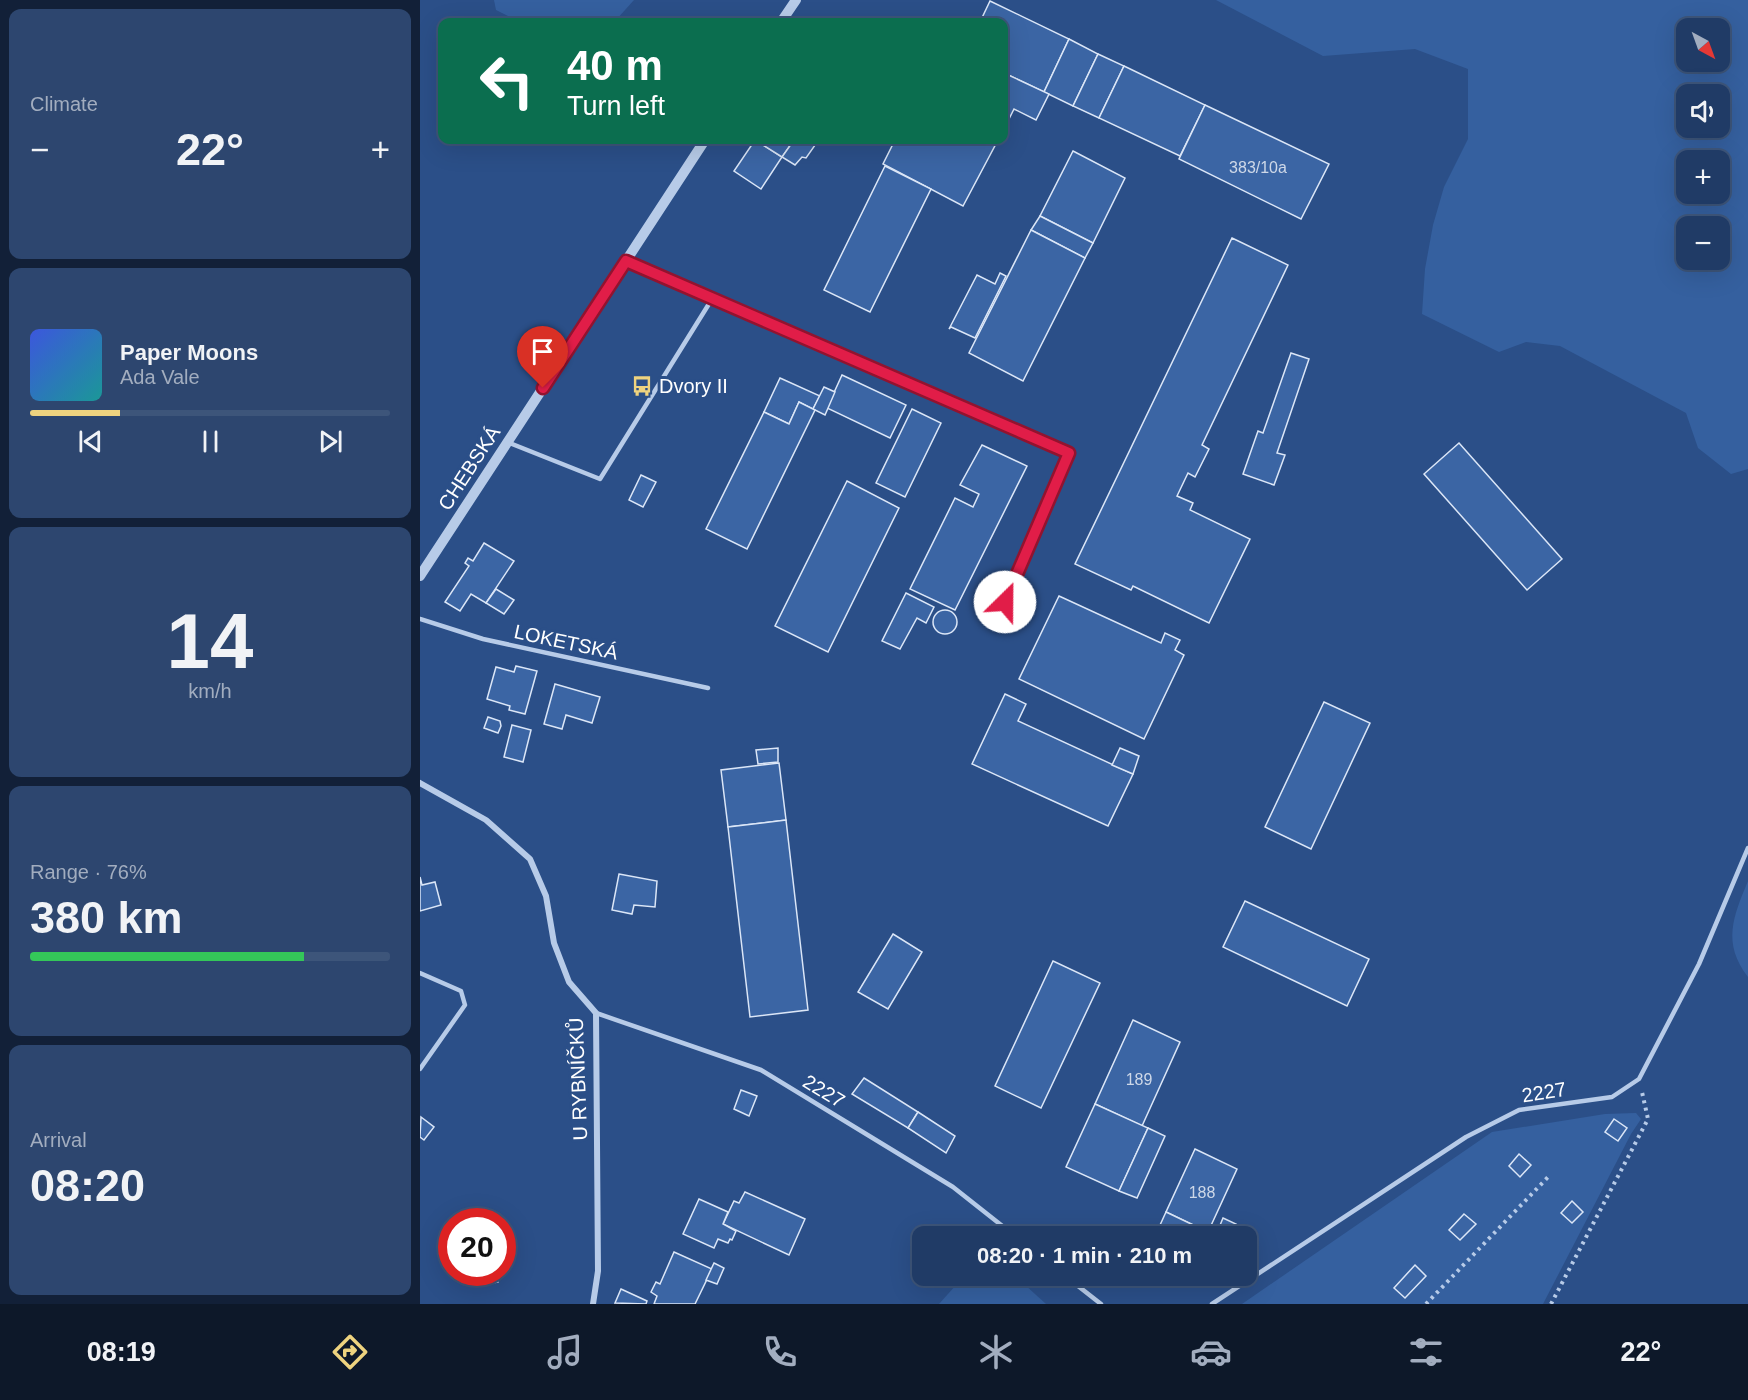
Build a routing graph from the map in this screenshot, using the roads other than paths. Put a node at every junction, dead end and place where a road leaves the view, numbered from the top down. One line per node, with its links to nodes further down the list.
1 (796, 0): 2 (street)
2 (784, 18)
3 (702, 144): 4 (street, CHEBSKÁ)
4 (626, 261): 5 (street); 6 (street, CHEBSKÁ)
5 (712, 299): 6 (lane); 7 (street)
6 (507, 442): 8 (street, CHEBSKÁ)
7 (1069, 453): 9 (lane)
8 (420, 576)
9 (1005, 602)
10 (420, 619): 11 (lane, LOKETSKÁ)
11 (708, 688)
12 (420, 783): 15 (street, U RYBNÍČKŮ)
13 (1748, 848): 21 (lane, 2227)
14 (420, 973): 16 (lane)
15 (596, 1013): 17 (lane, 2227); 19 (street, U RYBNÍČKŮ)
16 (420, 1070)
17 (1002, 1226)
18 (1078, 1286): 20 (lane)
19 (593, 1304)
20 (1101, 1304)
21 (1212, 1304)

